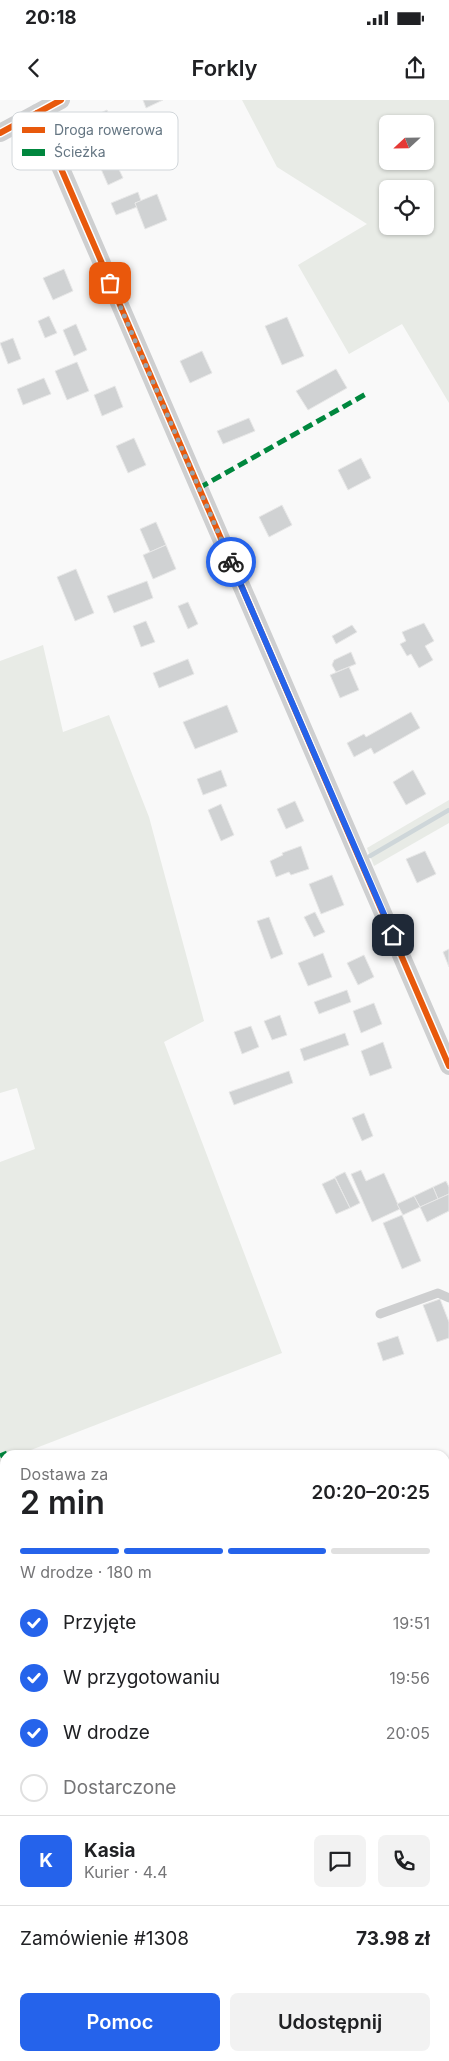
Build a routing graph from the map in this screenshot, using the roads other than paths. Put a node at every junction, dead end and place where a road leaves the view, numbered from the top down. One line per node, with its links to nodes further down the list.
1 (61, 100): 2 (street)
2 (38, 112)
3 (12, 126): 4 (street)
4 (0, 133)
5 (61, 170): 6 (street)
6 (449, 1066)
7 (449, 1298): 8 (lane)
8 (380, 1314)

